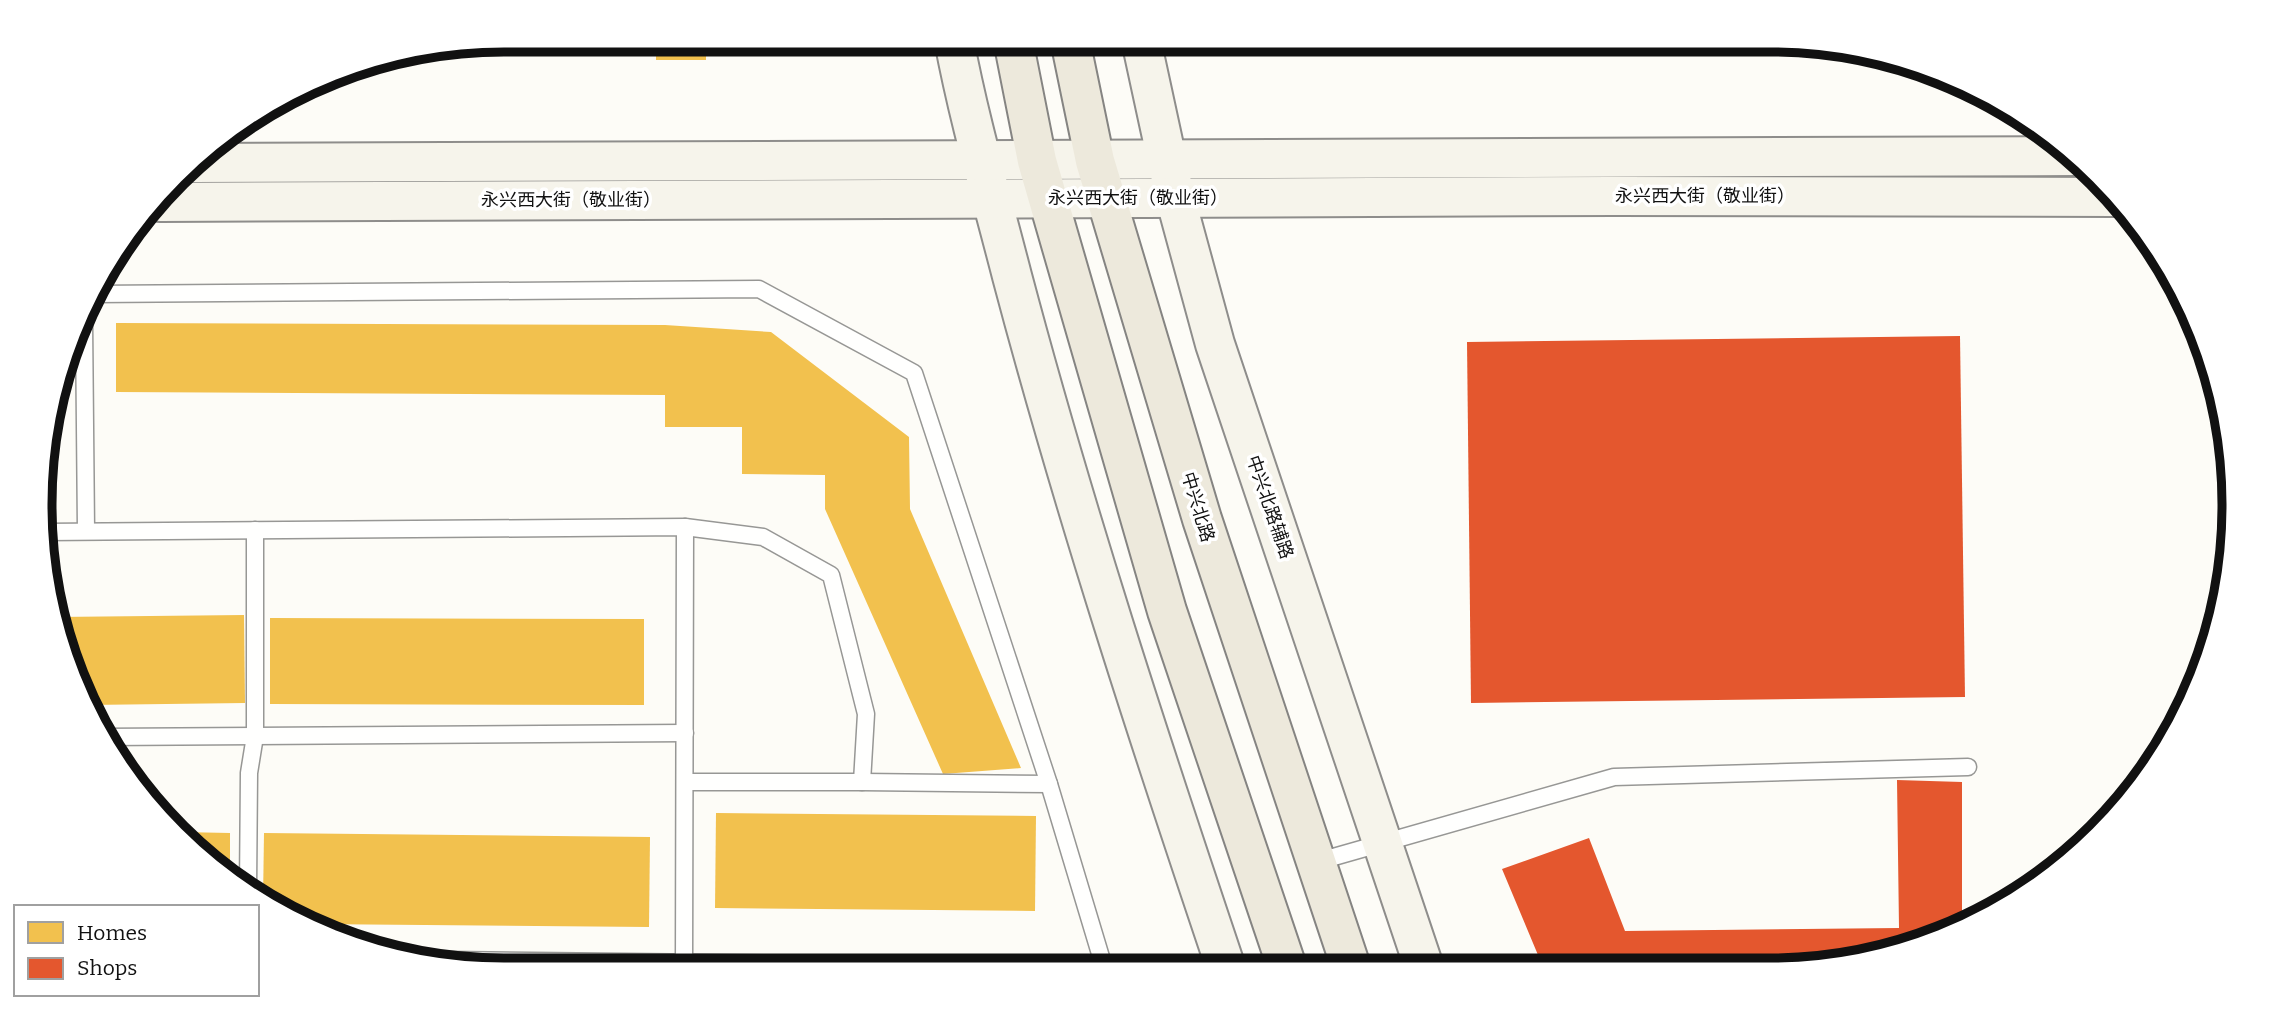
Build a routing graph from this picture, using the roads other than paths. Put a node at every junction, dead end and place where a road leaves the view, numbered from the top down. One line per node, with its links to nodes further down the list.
1 (957, 52): 8 (main road)
2 (1015, 52): 9 (main road)
3 (1072, 52): 10 (main road, 中兴北路)
4 (1144, 52): 7 (main road, 中兴北路辅路)
5 (218, 156): 8 (main road)
6 (2057, 156): 7 (main road)
7 (1167, 160): 10 (main road); 13 (main road, 中兴北路辅路)
8 (980, 161): 9 (main road); 14 (main road)
9 (1037, 161): 10 (main road); 15 (main road)
10 (1095, 161): 12 (main road, 中兴北路)
11 (2094, 189): 13 (main road, 永兴西大街（敬业街）)
12 (1105, 197): 13 (main road, 永兴西大街（敬业街）); 15 (main road, 永兴西大街（敬业街）); 31 (main road, 中兴北路)
13 (1175, 197): 30 (main road, 中兴北路辅路)
14 (992, 198): 15 (main road, 永兴西大街（敬业街）); 16 (main road, 永兴西大街（敬业街）); 35 (main road)
15 (1048, 198): 36 (main road)
16 (170, 202)
17 (105, 294): 29 (lane)
18 (84, 340): 21 (lane)
19 (685, 527): 20 (lane); 23 (lane); 28 (lane)
20 (256, 530): 21 (lane); 24 (lane)
21 (86, 531): 22 (lane)
22 (53, 532)
23 (685, 733): 24 (lane); 27 (lane)
24 (255, 736): 25 (lane); 32 (lane)
25 (117, 737)
26 (1968, 767): 30 (lane)
27 (685, 782): 28 (lane); 33 (lane)
28 (862, 782): 29 (lane)
29 (1049, 784): 34 (lane)
30 (1383, 842): 31 (lane); 38 (main road, 中兴北路辅路)
31 (1316, 862): 37 (main road, 中兴北路)
32 (247, 876)
33 (684, 958)
34 (1101, 958)
35 (1223, 958)
36 (1284, 958)
37 (1347, 958)
38 (1421, 958)

